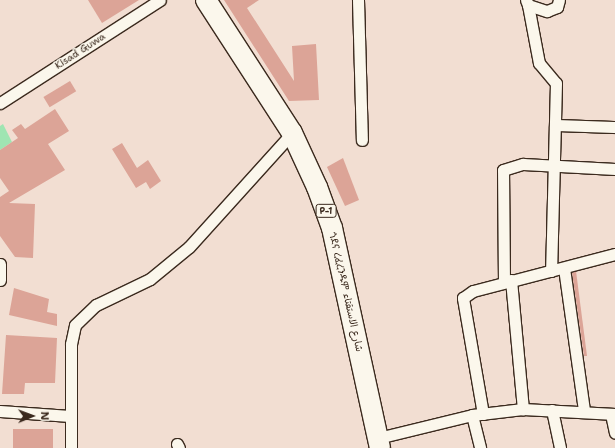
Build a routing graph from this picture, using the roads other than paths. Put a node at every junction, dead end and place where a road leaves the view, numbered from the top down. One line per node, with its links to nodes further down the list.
1 (160, 0): 6 (street, Kisad Guwa)
2 (206, 0): 9 (highway, ጎደና ረፈረንዱም شارع الاستقتاء / P-1)
3 (358, 0): 10 (street)
4 (559, 0): 5 (street)
5 (527, 3): 7 (street)
6 (0, 103)
7 (555, 125): 8 (street); 11 (street)
8 (615, 127)
9 (292, 133): 25 (street); 27 (highway, ጎደና ረፈረንዱም شارع الاستقتاء / P-1)
10 (362, 140)
11 (553, 165): 12 (street); 16 (street); 18 (street)
12 (615, 169)
13 (615, 254): 15 (street)
14 (0, 264): 17 (street)
15 (564, 268): 16 (street); 21 (street)
16 (551, 271): 18 (street)
17 (0, 280)
18 (508, 281): 19 (street); 23 (street)
19 (523, 408): 20 (street); 23 (street)
20 (552, 410): 21 (street); 30 (street)
21 (584, 410): 24 (street)
22 (0, 411): 25 (street)
23 (477, 414): 27 (street); 29 (street)
24 (613, 414): 26 (street)
25 (70, 416): 28 (street)
26 (615, 433)
27 (379, 443)
28 (71, 448)
29 (480, 448)
30 (560, 448)

